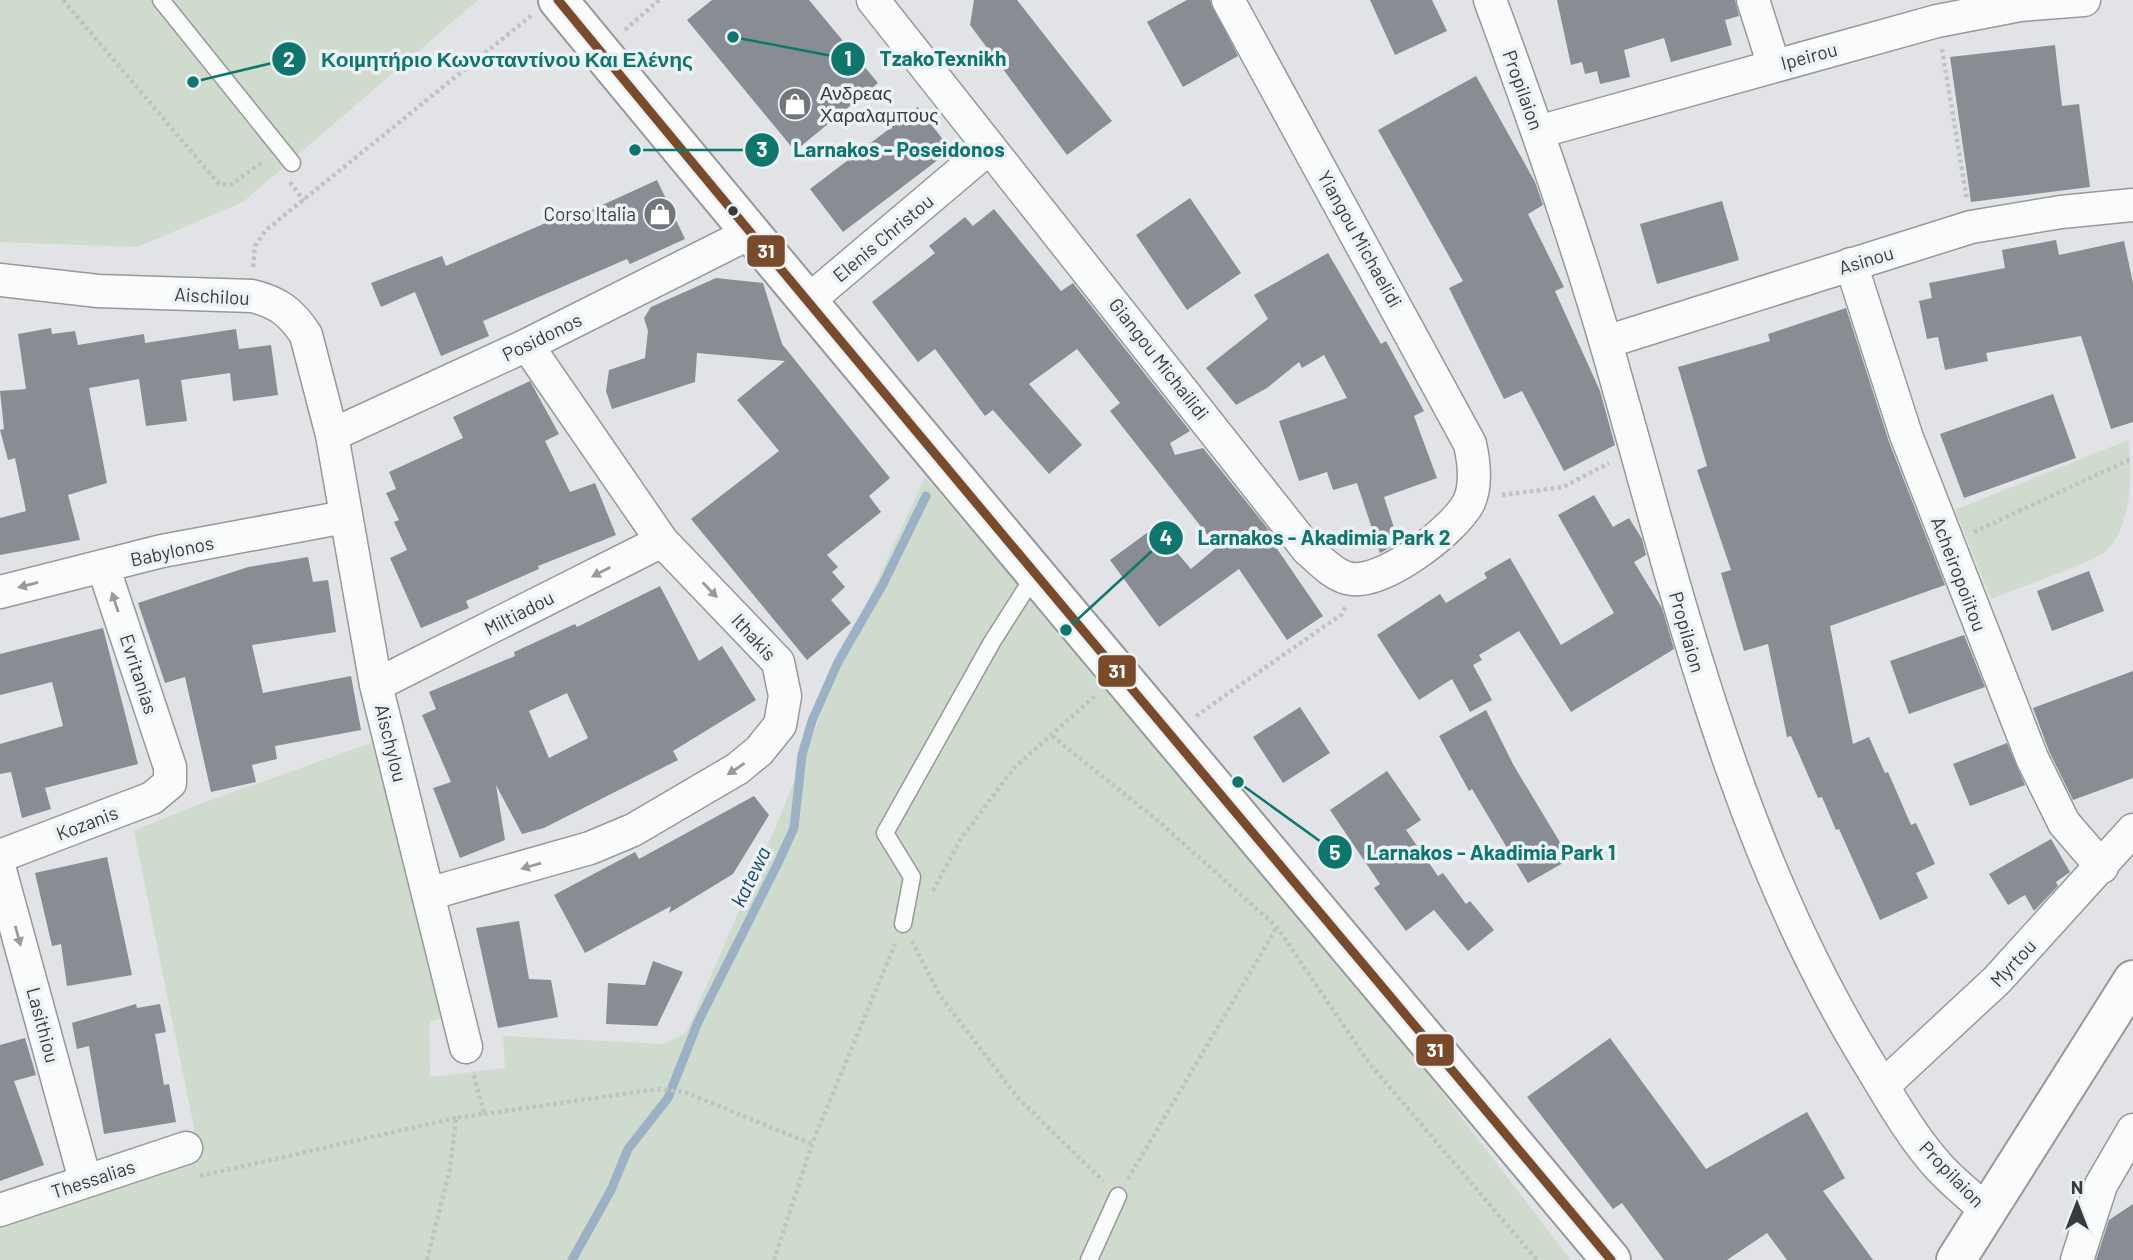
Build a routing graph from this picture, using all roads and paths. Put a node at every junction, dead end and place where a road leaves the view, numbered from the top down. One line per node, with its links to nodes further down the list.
1 (62, 0): 14 (path)
2 (161, 0): 15 (lane)
3 (659, 0): 9 (path)
4 (1227, 0): 29 (street, Yiangou Michaelidi)
5 (1490, 0): 12 (street, Propilaion)
6 (1753, 0): 11 (street)
7 (2084, 0): 10 (street, Ipeirou)
8 (887, 5): 13 (street, Giangou Michailidi)
9 (572, 19): 16 (path); 19 (main road)
10 (1937, 21): 11 (street, Ipeirou); 18 (path)
11 (1774, 66): 12 (street, Ipeirou)
12 (1538, 132): 24 (street, Propilaion)
13 (989, 148): 23 (street, Elenis Christou); 35 (street, Giangou Michailidi)
14 (270, 161)
15 (288, 169): 16 (path)
16 (304, 201): 22 (path)
17 (2133, 205): 18 (street, Asinou)
18 (1972, 227): 20 (street, Asinou)
19 (750, 233): 23 (main road); 25 (street, Posidonos)
20 (1851, 264): 24 (street, Asinou); 32 (street, Acheiropoiitou)
21 (0, 280): 22 (street, Aischilou)
22 (252, 296): 26 (street, Aischilou)
23 (808, 301): 34 (main road)
24 (1606, 342): 27 (street, Propilaion)
25 (527, 345): 26 (street, Posidonos); 31 (street, Ithakis)
26 (332, 435): 30 (street, Aischylou)
27 (1636, 449): 29 (path); 51 (street, Propilaion)
28 (2133, 458): 32 (path)
29 (1472, 491): 35 (street)
30 (345, 517): 33 (street, Babylonos); 37 (street, Aischylou)
31 (662, 541): 37 (street, Miltiadou, one-way to 37); 46 (street, Ithakis, one-way to 46)
32 (1947, 545): 44 (street, Acheiropoiitou)
33 (103, 566): 36 (street, Babylonos, one-way to 36); 41 (street, Evritanias, one-way to 33)
34 (1037, 572): 47 (lane); 65 (main road)
35 (1361, 580): 39 (path)
36 (0, 592)
37 (376, 685): 46 (street, Aischylou)
38 (1101, 691): 40 (path)
39 (1189, 721)
40 (1052, 736): 47 (path); 48 (path)
41 (170, 783): 43 (street, Kozanis)
42 (2133, 830): 44 (street, Myrtou)
43 (0, 856)
44 (2102, 867): 51 (street, Myrtou)
45 (0, 870): 57 (street, Lasithiou, one-way to 57)
46 (428, 894): 50 (street, Aischylou)
47 (903, 924): 55 (path); 58 (path)
48 (1277, 927): 58 (path); 64 (path)
49 (2133, 980): 60 (main road)
50 (466, 1047): 52 (path)
51 (1883, 1086): 60 (street, Propilaion)
52 (484, 1114): 53 (path); 55 (path)
53 (456, 1118): 56 (path); 61 (path)
54 (2133, 1130): 67 (street)
55 (812, 1144): 62 (path)
56 (187, 1163): 57 (street, Thessalias)
57 (85, 1180): 59 (street, Thessalias)
58 (1118, 1196): 63 (lane)
59 (0, 1210)
60 (1989, 1213): 66 (main road)
61 (427, 1260)
62 (774, 1260)
63 (1089, 1260)
64 (1537, 1260)
65 (1611, 1260)
66 (1956, 1260)
67 (2077, 1260)

